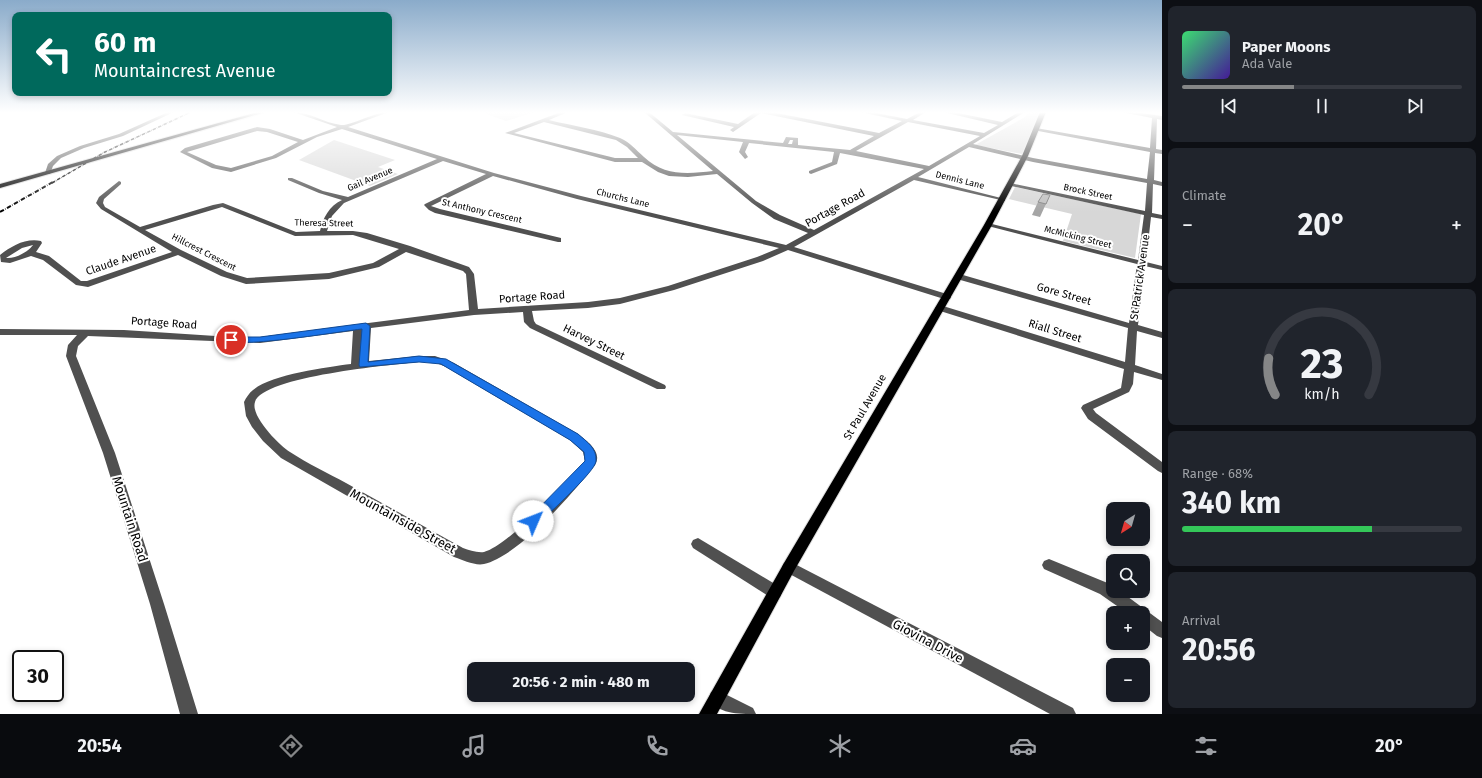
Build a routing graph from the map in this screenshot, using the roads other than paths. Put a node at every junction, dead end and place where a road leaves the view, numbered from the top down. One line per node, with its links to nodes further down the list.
1 (87, 145): 26 (street)
2 (144, 145): 26 (main road)
3 (199, 145): 4 (street)
4 (297, 145)
5 (399, 145): 23 (street, Churchs Lane)
6 (556, 145): 24 (street)
7 (628, 145): 24 (street)
8 (687, 145): 27 (street)
9 (745, 145): 21 (street)
10 (792, 145): 18 (street)
11 (860, 145): 19 (street)
12 (968, 145): 25 (street, Portage Road)
13 (969, 145): 22 (street)
14 (1029, 145): 22 (main road, St Paul Avenue)
15 (1126, 145): 17 (street)
16 (1153, 145): 17 (street, St Patrick Avenue)
17 (1153, 150): 20 (street); 32 (street, St Patrick Avenue)
18 (837, 151): 19 (street); 28 (street)
19 (851, 152): 25 (street)
20 (1162, 152)
21 (745, 157)
22 (1024, 158): 32 (street); 35 (main road, St Paul Avenue)
23 (442, 159): 29 (street, Churchs Lane); 37 (street, Gail Avenue)
24 (643, 160): 27 (street)
25 (929, 168): 30 (street, Portage Road)
26 (48, 172): 36 (main road)
27 (718, 172): 43 (street)
28 (810, 172)
29 (492, 174): 45 (street, St Anthony Crescent); 47 (street, Churchs Lane)
30 (912, 178): 38 (street, Dennis Lane); 43 (street, Portage Road)
31 (290, 179): 37 (street)
32 (1151, 182): 34 (street); 39 (street, St Patrick Avenue)
33 (119, 183): 42 (street, Hillcrest Crescent)
34 (1162, 184)
35 (1010, 185): 38 (main road, St Paul Avenue); 39 (street, Brock Street)
36 (0, 186)
37 (348, 199): 44 (street, Gail Avenue)
38 (1003, 200): 41 (main road, St Paul Avenue)
39 (1148, 214): 40 (street, Brock Street); 50 (street, St Patrick Avenue)
40 (1162, 217)
41 (988, 226): 50 (street, McMicking Street); 52 (main road, St Paul Avenue)
42 (140, 230): 44 (street, Theresa Street); 48 (street, Hillcrest Crescent)
43 (814, 233): 47 (street, Portage Road)
44 (323, 234): 46 (street, Theresa Street)
45 (558, 240)
46 (407, 248): 48 (street, Hillcrest Crescent); 56 (street, Theresa Street)
47 (786, 248): 53 (street, Churchs Lane); 55 (street, Portage Road)
48 (178, 252): 49 (street, Claude Avenue)
49 (31, 253)
50 (1142, 263): 51 (street, McMicking Street); 58 (street, St Patrick Avenue)
51 (1162, 268)
52 (960, 277): 53 (main road, St Paul Avenue); 58 (street, Gore Street)
53 (947, 297): 54 (main road, St Paul Avenue)
54 (940, 308): 63 (street, Riall Street); 69 (main road, St Paul Avenue)
55 (526, 309): 56 (street, Portage Road); 65 (street, Harvey Street)
56 (474, 312): 57 (street, Portage Road)
57 (362, 326): 60 (street, Portage Road); 62 (street)
58 (1133, 326): 61 (street, Gore Street); 63 (street, St Patrick Avenue)
59 (0, 332): 60 (street, Portage Road)
60 (86, 332): 75 (street, Mountain Road)
61 (1162, 334)
62 (360, 366): 62 (street, Mountainside Street)
63 (1130, 367): 64 (street, Riall Street); 66 (street, St Patrick Avenue)
64 (1162, 377)
65 (662, 387)
66 (1162, 468)
67 (698, 544): 70 (street)
68 (1049, 565): 71 (street)
69 (789, 568): 70 (main road, St Paul Avenue); 78 (street, Giovina Drive)
70 (776, 592): 74 (main road, St Paul Avenue)
71 (1129, 606)
72 (1150, 622): 73 (street)
73 (1162, 631)
74 (717, 698): 76 (main road, St Paul Avenue); 77 (street)
75 (188, 714)
76 (708, 714)
77 (747, 714)
78 (1067, 714)

